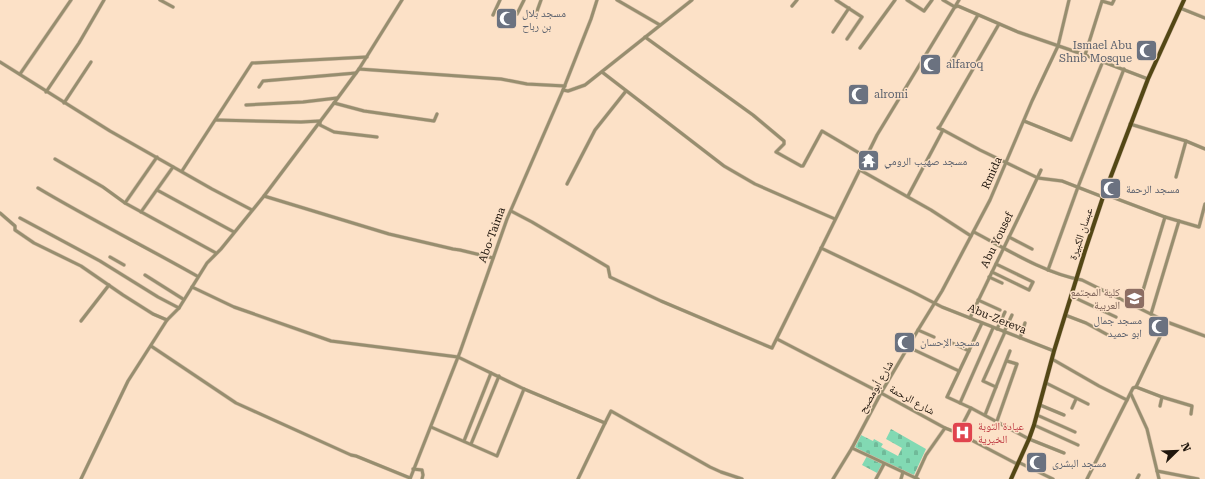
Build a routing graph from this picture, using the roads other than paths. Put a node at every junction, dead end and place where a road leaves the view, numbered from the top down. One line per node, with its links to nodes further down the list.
1 (71, 0): 48 (street)
2 (104, 0): 53 (street)
3 (160, 0): 22 (street)
4 (402, 0): 39 (street)
5 (500, 0): 28 (street)
6 (524, 0): 26 (street)
7 (541, 0): 27 (street)
8 (597, 0): 51 (street, Abo-Taima)
9 (617, 0): 32 (street)
10 (692, 0): 32 (street)
11 (797, 0): 21 (street)
12 (836, 0): 24 (street)
13 (895, 0): 37 (street)
14 (907, 0): 15 (street)
15 (932, 0)
16 (943, 0): 23 (street)
17 (959, 0): 23 (street)
18 (1069, 0): 36 (street, Rmida)
19 (1114, 0): 38 (street)
20 (1184, 0): 25 (main road, عبسان الكبيرة)
21 (792, 6)
22 (173, 7)
23 (954, 7): 29 (street); 68 (street)
24 (849, 8): 33 (street); 35 (street)
25 (1180, 8): 30 (street); 49 (main road, عبسان الكبيرة)
26 (517, 14)
27 (536, 14)
28 (494, 15)
29 (978, 15): 31 (street); 43 (street)
30 (1205, 18)
31 (999, 24): 36 (street); 63 (street)
32 (660, 26): 34 (street)
33 (834, 32)
34 (645, 37): 46 (street); 68 (street)
35 (847, 39)
36 (1058, 46): 38 (street); 61 (street, Rmida)
37 (860, 48)
38 (1085, 55): 40 (street)
39 (367, 57): 44 (street); 59 (street)
40 (1103, 61): 45 (street); 61 (street)
41 (0, 62): 48 (street)
42 (91, 62): 55 (street)
43 (948, 67)
44 (359, 69): 47 (street); 51 (street)
45 (1124, 69): 49 (street); 79 (street)
46 (602, 72): 51 (street); 52 (street)
47 (356, 73): 50 (street); 54 (street)
48 (20, 74): 53 (street)
49 (1148, 79): 62 (main road, عبسان الكبيرة)
50 (259, 87)
51 (564, 88): 87 (street, Abo-Taima)
52 (626, 91): 77 (street); 92 (street)
53 (46, 92): 55 (street)
54 (337, 98): 56 (street); 57 (street)
55 (64, 103): 67 (street)
56 (334, 103): 58 (street); 60 (street)
57 (246, 105)
58 (437, 114)
59 (216, 120): 60 (street); 74 (street)
60 (320, 121): 64 (street); 81 (street)
61 (1024, 121): 70 (street, Rmida)
62 (1130, 124): 65 (street); 83 (main road, عبسان الكبيرة)
63 (943, 130): 70 (street); 82 (street)
64 (377, 137)
65 (1186, 141): 66 (street); 75 (street)
66 (1205, 149)
67 (157, 157): 71 (street); 84 (street)
68 (866, 157): 72 (street)
69 (55, 159): 84 (street)
70 (1006, 163): 76 (street); 97 (street, Rmida)
71 (173, 167): 74 (street); 80 (street)
72 (860, 170): 82 (street); 92 (street)
73 (1041, 170): 76 (street, Abu Yousef)
74 (182, 171): 86 (street)
75 (1176, 177)
76 (1038, 178): 79 (street); 99 (street, Abu Yousef)
77 (567, 184)
78 (38, 188): 111 (street)
79 (1078, 188): 83 (street); 107 (street)
80 (156, 190): 88 (street); 96 (street)
81 (264, 196): 86 (street); 105 (street)
82 (908, 196): 98 (street)
83 (1104, 196): 90 (street); 113 (main road, عبسان الكبيرة)
84 (125, 203): 88 (street)
85 (1205, 204): 94 (street)
86 (252, 210): 96 (street)
87 (511, 211): 105 (street, Abo-Taima); 143 (street)
88 (141, 212): 103 (street)
89 (0, 214): 115 (street)
90 (1165, 217): 93 (street); 121 (street)
91 (20, 218): 108 (street)
92 (835, 219): 100 (street)
93 (1180, 221): 94 (street); 125 (street)
94 (1200, 227): 95 (street)
95 (1205, 229)
96 (234, 232): 103 (street)
97 (974, 232): 98 (street, Rmida); 101 (street)
98 (971, 236): 120 (street, Rmida)
99 (1009, 237): 101 (street, Abu Yousef); 102 (street)
100 (821, 248): 120 (street, Abu-Zereva); 143 (street)
101 (1005, 248): 106 (street, Abu Yousef); 107 (street)
102 (1032, 249)
103 (216, 253): 111 (street)
104 (110, 257): 108 (street)
105 (493, 258): 150 (street, Abo-Taima)
106 (996, 264): 109 (street, Abu Yousef); 109 (street)
107 (1048, 270): 113 (street)
108 (116, 271): 122 (street)
109 (992, 272): 112 (street, Abu Yousef)
110 (145, 276): 118 (street)
111 (197, 276): 116 (street)
112 (989, 277): 114 (street); 119 (street, Abu Yousef)
113 (1076, 279): 117 (main road, عبسان الكبيرة); 121 (street)
114 (1002, 283)
115 (109, 285): 130 (street); 131 (street)
116 (192, 287): 118 (street); 150 (street)
117 (1071, 296): 127 (main road, عبسان الكبيرة); 128 (street)
118 (183, 299): 122 (street)
119 (978, 300): 123 (street); 129 (street, Abu Yousef)
120 (934, 303): 129 (street, Abu-Zereva); 137 (street, شارع أبومصبح)
121 (1138, 307): 125 (street)
122 (179, 308): 130 (street)
123 (1000, 310)
124 (1005, 312): 136 (street)
125 (1151, 314): 132 (street)
126 (1012, 315): 138 (street)
127 (1065, 315): 139 (street); 149 (main road, عبسان الكبيرة)
128 (1116, 317)
129 (970, 318): 133 (street, Abu-Zereva)
130 (167, 320): 145 (street)
131 (81, 321)
132 (1167, 322): 140 (street); 158 (street)
133 (982, 323): 135 (street, Abu-Zereva); 147 (street)
134 (1025, 323): 142 (street)
135 (993, 328): 136 (street, Abu-Zereva); 165 (street)
136 (997, 329): 138 (street, Abu-Zereva)
137 (918, 330): 141 (street); 146 (street, شارع أبومصبح)
138 (1005, 332): 142 (street, Abu-Zereva); 157 (street)
139 (1108, 335)
140 (1205, 336)
141 (934, 337)
142 (1020, 338): 149 (street, Abu-Zereva)
143 (777, 339): 160 (street, شارع الرحمة)
144 (952, 344): 147 (street)
145 (151, 346): 194 (street); 196 (street)
146 (908, 347): 153 (street); 160 (street, شارع أبومصبح)
147 (969, 351): 153 (street)
148 (1010, 351): 152 (street)
149 (1054, 351): 151 (main road, عبسان الكبيرة)
150 (458, 357): 154 (street); 178 (street, Abo-Taima)
151 (1052, 359): 156 (main road, عبسان الكبيرة); 164 (street)
152 (1007, 361): 157 (street); 175 (street)
153 (959, 371): 165 (street)
154 (491, 373): 155 (street); 183 (street)
155 (499, 376): 159 (street); 184 (street)
156 (1046, 383): 163 (street); 167 (main road, عبسان الكبيرة)
157 (996, 387): 172 (street)
158 (1136, 387): 161 (street); 162 (street)
159 (524, 389): 176 (street); 184 (street)
160 (881, 393): 179 (street, شارع الرحمة); 186 (street, شارع أبومصبح)
161 (1131, 394): 164 (street); 191 (street)
162 (1162, 397): 168 (street); 171 (street)
163 (1076, 399): 166 (street); 170 (street)
164 (1127, 400): 205 (street)
165 (960, 403): 169 (street)
166 (1088, 404)
167 (1040, 405): 173 (main road, عبسان الكبيرة); 174 (street)
168 (1160, 406)
169 (972, 408): 172 (street); 181 (street)
170 (1072, 408)
171 (1191, 414)
172 (985, 415): 175 (street)
173 (1037, 415): 177 (main road, عبسان الكبيرة); 180 (street)
174 (1064, 415)
175 (997, 421): 182 (street)
176 (605, 422): 198 (street); 199 (street)
177 (1034, 425): 182 (main road, عبسان الكبيرة); 185 (street)
178 (431, 427): 183 (street); 190 (street, Abo-Taima)
179 (945, 428): 181 (street, شارع الرحمة); 195 (street)
180 (1075, 432)
181 (958, 433): 188 (street, شارع الرحمة)
182 (1029, 438): 187 (street); 188 (main road, عبسان الكبيرة)
183 (464, 441): 184 (street)
184 (471, 444)
185 (1078, 445)
186 (852, 448): 189 (street); 200 (street, شارع أبومصبح)
187 (1064, 453)
188 (1018, 463): 203 (main road, عبسان الكبيرة); 204 (street, شارع الرحمة)
189 (884, 464): 192 (street); 201 (street)
190 (414, 468): 194 (street, Abo-Taima); 197 (street)
191 (1157, 471): 207 (street); 208 (street)
192 (903, 472): 195 (street); 202 (street)
193 (1139, 475): 206 (street)
194 (410, 478)
195 (917, 478)
196 (81, 479)
197 (422, 479)
198 (578, 479)
199 (742, 479)
200 (833, 479)
201 (876, 479)
202 (901, 479)
203 (1011, 479)
204 (1053, 479)
205 (1087, 479)
206 (1137, 479)
207 (1159, 479)
208 (1198, 479)

